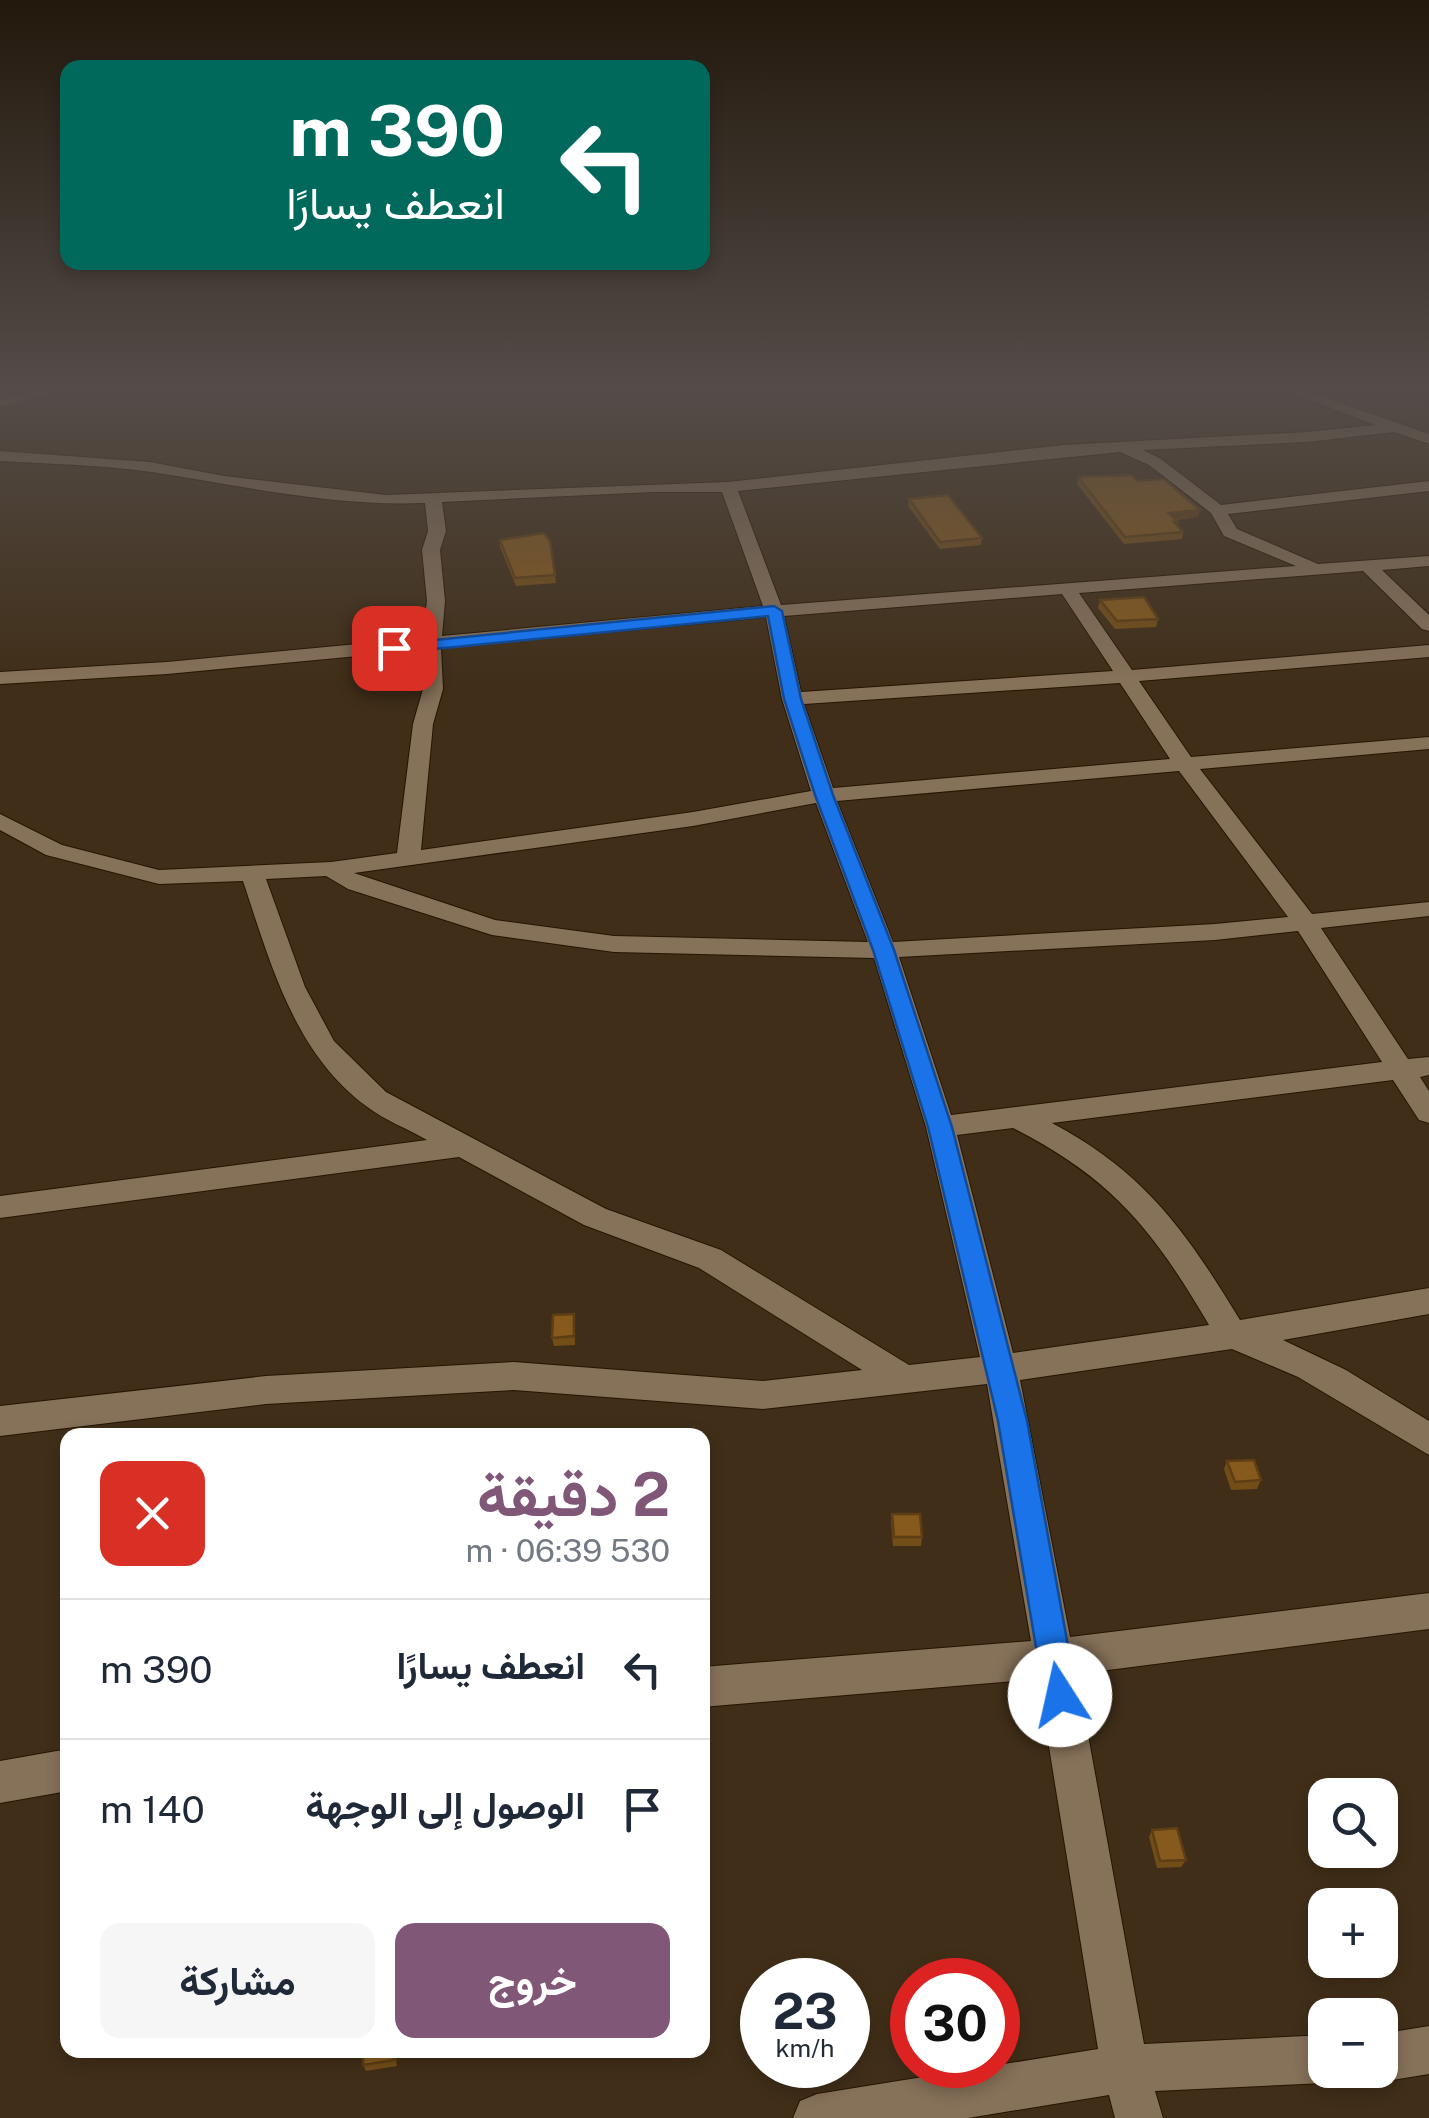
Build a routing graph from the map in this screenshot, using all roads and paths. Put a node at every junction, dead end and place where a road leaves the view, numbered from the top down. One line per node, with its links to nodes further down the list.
1 (279, 487): 5 (street)
2 (728, 487): 5 (street); 11 (street)
3 (1188, 487): 6 (street)
4 (1422, 487): 6 (street)
5 (433, 500): 13 (street)
6 (1218, 510): 9 (street)
7 (1429, 561): 8 (street)
8 (1368, 566): 9 (street); 12 (street)
9 (1323, 569): 10 (street)
10 (1066, 587): 11 (street); 15 (street)
11 (774, 611): 13 (street); 17 (street)
12 (1429, 625)
13 (431, 645): 16 (street); 22 (street)
14 (1429, 651): 15 (street)
15 (1123, 674): 17 (street); 19 (street)
16 (0, 678)
17 (792, 699): 20 (street)
18 (1429, 743): 19 (street)
19 (1184, 763): 20 (street); 26 (street)
20 (824, 795): 22 (street); 27 (street)
21 (0, 821): 24 (street)
22 (408, 857): 23 (street)
23 (330, 869): 24 (street); 27 (street)
24 (252, 873): 33 (street)
25 (1429, 909): 26 (street)
26 (1305, 922): 27 (street); 29 (street)
27 (884, 950): 32 (street)
28 (1429, 1066): 29 (street)
29 (1397, 1068): 30 (street); 31 (street)
30 (1429, 1113)
31 (1020, 1118): 32 (street); 36 (street)
32 (940, 1127): 37 (street)
33 (459, 1146): 34 (street); 38 (street)
34 (0, 1207)
35 (1429, 1300): 36 (street)
36 (1232, 1335): 37 (street); 40 (street)
37 (1000, 1369): 38 (street); 42 (street)
38 (906, 1380): 39 (street)
39 (0, 1421)
40 (1429, 1440)
41 (1429, 1611): 42 (street)
42 (1054, 1658): 43 (street); 49 (street)
43 (710, 1686)
44 (60, 1771): 45 (street)
45 (0, 1782)
46 (1429, 2050): 47 (street)
47 (1398, 2055)
48 (1308, 2061): 49 (street)
49 (1125, 2069): 50 (street); 51 (street)
50 (818, 2118)
51 (1139, 2118)

